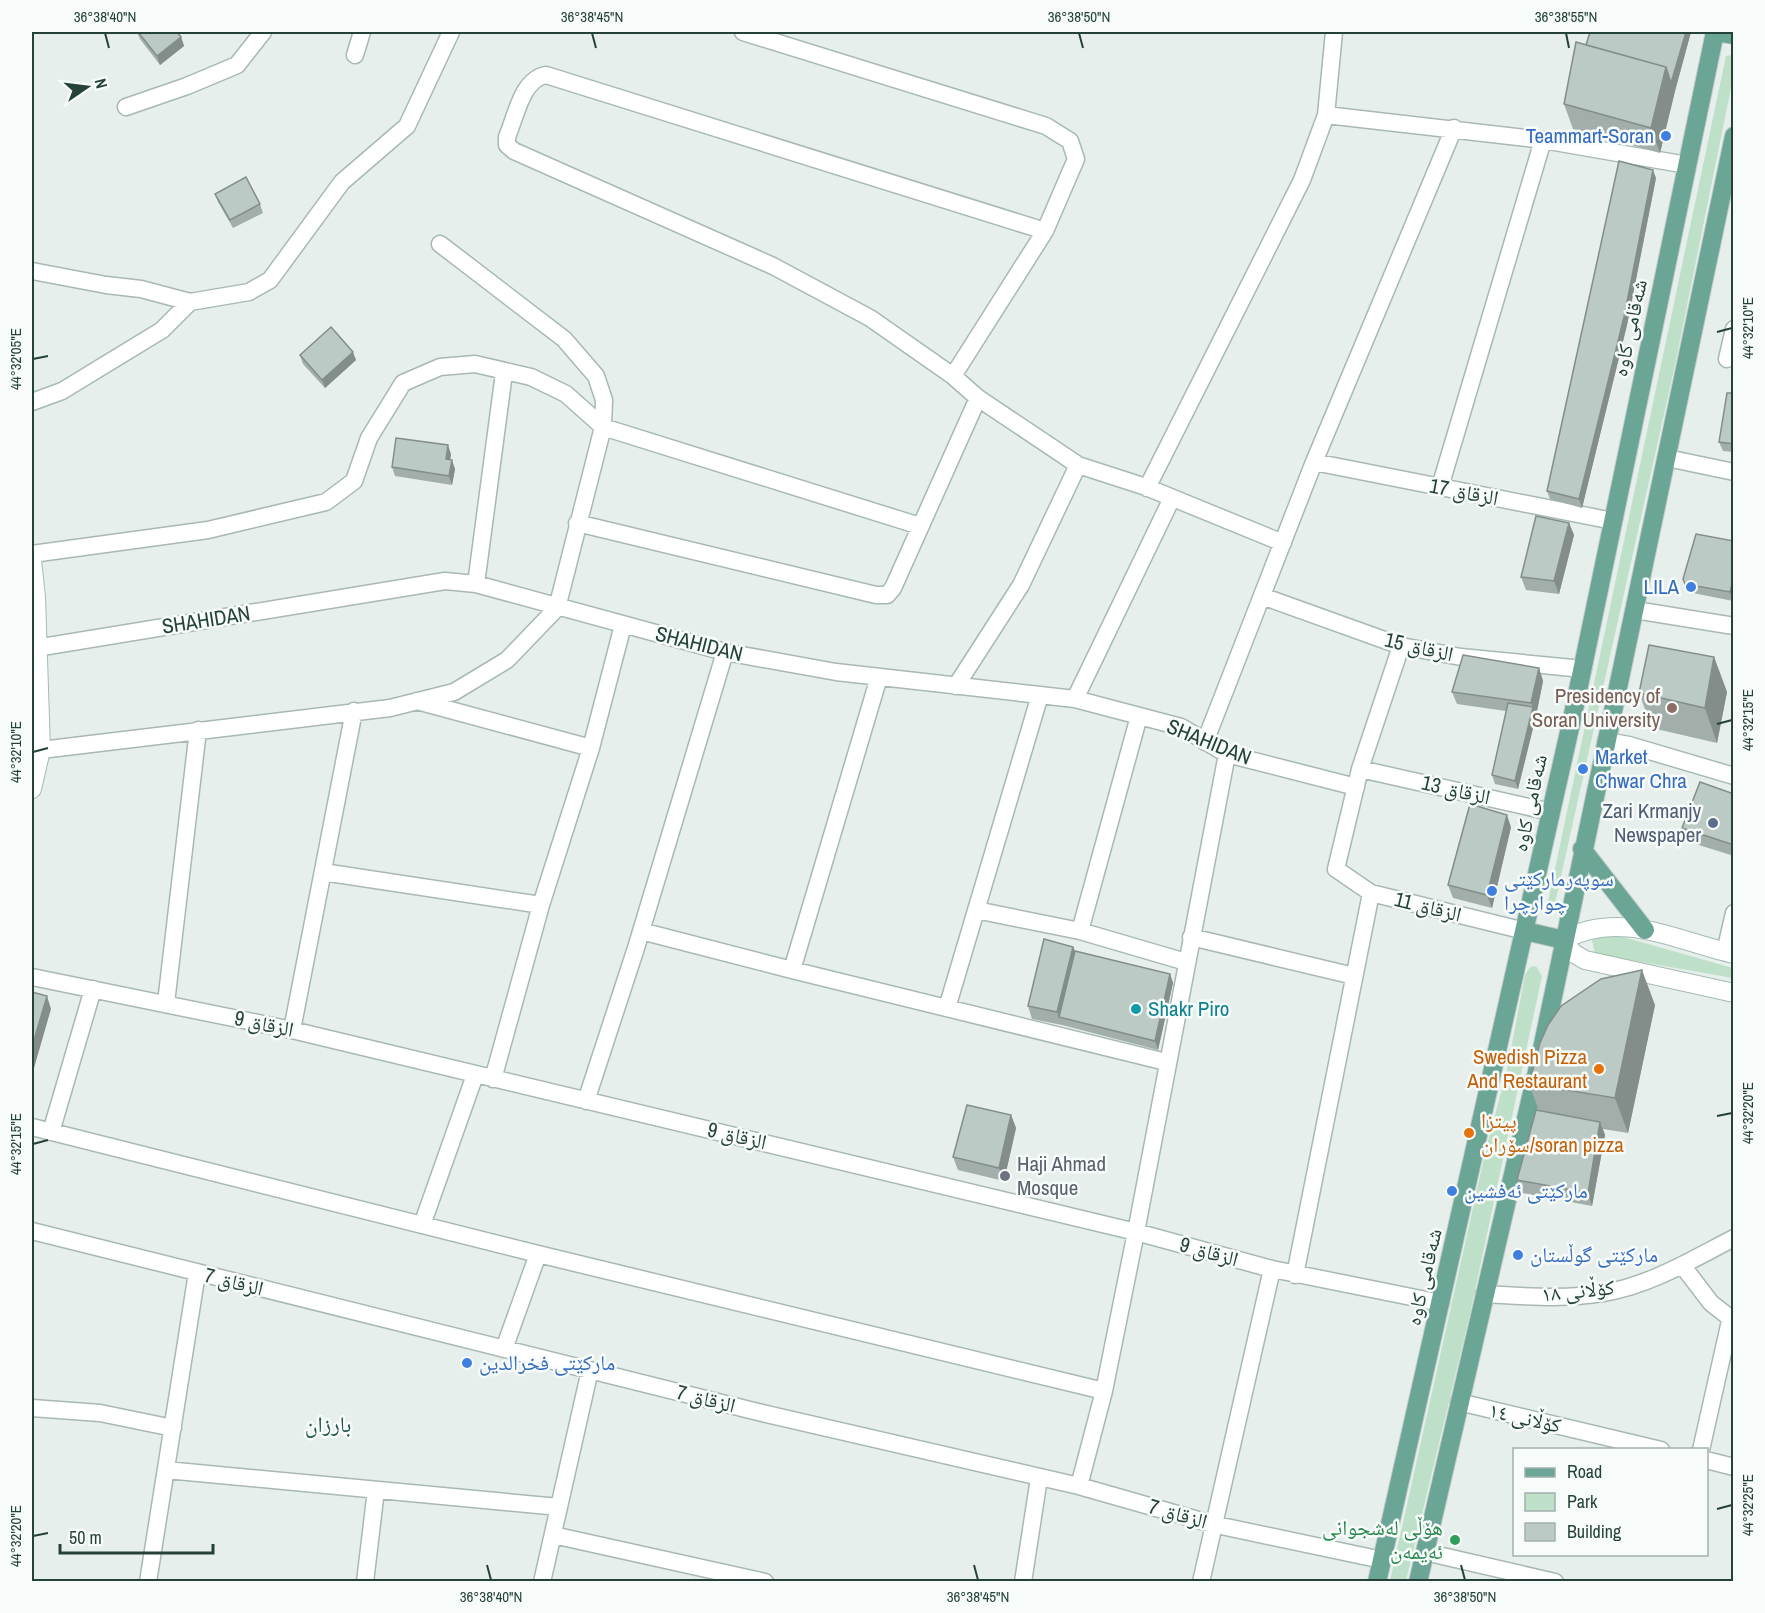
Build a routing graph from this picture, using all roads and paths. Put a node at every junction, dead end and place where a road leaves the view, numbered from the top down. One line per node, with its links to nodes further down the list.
1 (263, 32): 9 (street)
2 (362, 32): 8 (street)
3 (451, 32): 18 (street)
4 (743, 32): 15 (street)
5 (1334, 32): 10 (street)
6 (1715, 32): 7 (main road); 14 (main road, شەقامی کاوە)
7 (1734, 35)
8 (355, 55)
9 (126, 107)
10 (1326, 115): 11 (street); 31 (street)
11 (1454, 128): 13 (street); 27 (street)
12 (1734, 136): 26 (main road)
13 (1543, 140): 14 (street); 30 (street)
14 (1687, 165): 33 (main road, شەقامی کاوە)
15 (1045, 231): 22 (street); 22 (street)
16 (440, 244): 25 (street)
17 (32, 271): 18 (street)
18 (190, 302): 24 (street)
19 (1734, 329): 20 (street)
20 (1727, 359)
21 (504, 373): 25 (street); 37 (street); 39 (street)
22 (953, 376): 23 (street)
23 (978, 398): 28 (street); 35 (street)
24 (32, 402)
25 (603, 427): 34 (street); 35 (street)
26 (1667, 458): 29 (street); 42 (main road)
27 (1314, 462): 30 (street, الزقاق 17); 36 (street)
28 (1078, 465): 31 (street); 50 (street)
29 (1734, 472)
30 (1440, 487): 33 (street, الزقاق 17)
31 (1147, 488): 32 (street)
32 (1172, 498): 36 (street); 52 (street)
33 (1613, 521): 48 (main road, شەقامی کاوە)
34 (577, 523): 35 (street); 41 (street)
35 (920, 526)
36 (1283, 543): 40 (street)
37 (32, 554)
38 (32, 560): 46 (main road)
39 (476, 584): 41 (street, SHAHIDAN); 46 (street, SHAHIDAN)
40 (1262, 596): 45 (street, الزقاق 15); 58 (street)
41 (557, 608): 43 (street, SHAHIDAN); 53 (street)
42 (1635, 610): 44 (street); 57 (main road)
43 (623, 625): 47 (street, SHAHIDAN); 59 (street)
44 (1734, 626)
45 (1401, 646): 48 (street, الزقاق 15); 62 (street)
46 (36, 648): 60 (main road)
47 (725, 652): 49 (street, SHAHIDAN); 74 (street)
48 (1583, 669): 66 (main road, شەقامی کاوە)
49 (879, 677): 50 (street, SHAHIDAN); 81 (street)
50 (956, 686): 51 (street, SHAHIDAN)
51 (1040, 695): 52 (street, SHAHIDAN); 71 (street)
52 (1075, 699): 55 (street, SHAHIDAN)
53 (416, 701): 54 (street); 59 (street)
54 (354, 711): 56 (street); 68 (street)
55 (1139, 716): 58 (street, SHAHIDAN); 75 (street)
56 (198, 730): 60 (street); 88 (street)
57 (1606, 741): 63 (street); 67 (main road)
58 (1205, 742): 61 (street, SHAHIDAN)
59 (591, 748): 70 (street)
60 (36, 749): 65 (main road)
61 (1227, 754): 64 (street, SHAHIDAN); 77 (street)
62 (1360, 769): 64 (street); 66 (street, الزقاق 13)
63 (1734, 776)
64 (1356, 788): 69 (street, الزقاق 11)
65 (32, 789)
66 (1551, 812): 76 (main road, شەقامی کاوە)
67 (1582, 849): 73 (main road); 78 (main road)
68 (323, 872): 70 (street); 91 (street)
69 (1371, 893): 76 (street, الزقاق 11); 83 (street)
70 (541, 905): 95 (street)
71 (976, 910): 75 (street); 89 (street)
72 (1734, 913): 79 (street)
73 (1645, 930): 78 (main road); 79 (main road)
74 (641, 931): 81 (street); 96 (street)
75 (1080, 931): 80 (street)
76 (1525, 931): 78 (main road); 109 (main road, شەقامی کاوە)
77 (1191, 937): 80 (street); 83 (street)
78 (1564, 939): 82 (main road); 93 (main road)
79 (1729, 953)
80 (1186, 962): 92 (street)
81 (792, 969): 89 (street)
82 (1648, 975): 85 (main road); 87 (main road)
83 (1354, 976): 107 (street)
84 (32, 977): 86 (street, الزقاق 9)
85 (1615, 986)
86 (93, 989): 88 (street, الزقاق 9); 98 (street)
87 (1734, 993)
88 (166, 1003): 91 (street, الزقاق 9)
89 (947, 1008): 92 (street)
90 (1569, 1019): 93 (main road)
91 (292, 1030): 94 (street, الزقاق 9)
92 (1166, 1062): 101 (street)
93 (1539, 1063): 108 (main road)
94 (475, 1075): 95 (street, الزقاق 9); 99 (street)
95 (493, 1079): 96 (street, الزقاق 9)
96 (586, 1101): 101 (street, الزقاق 9)
97 (32, 1127): 98 (street)
98 (51, 1132): 99 (street)
99 (422, 1225): 103 (street)
100 (32, 1231): 106 (street, الزقاق 7)
101 (1136, 1232): 105 (street, الزقاق 9); 113 (street)
102 (1734, 1238): 104 (street, کۆڵانی ١٨)
103 (538, 1254): 111 (street); 113 (street)
104 (1682, 1264): 108 (street, کۆڵانی ١٨); 110 (street)
105 (1272, 1269): 107 (street, الزقاق 9); 126 (street)
106 (197, 1273): 111 (street, الزقاق 7); 116 (street)
107 (1295, 1275): 109 (street, الزقاق 9)
108 (1484, 1294): 114 (main road)
109 (1441, 1303): 129 (main road, شەقامی کاوە)
110 (1732, 1321): 118 (street)
111 (504, 1349): 112 (street, الزقاق 7)
112 (590, 1370): 122 (street, الزقاق 7); 125 (street)
113 (1104, 1391): 123 (street)
114 (1459, 1402): 117 (street, کۆڵانی ١٤); 128 (main road)
115 (32, 1408): 116 (street)
116 (173, 1428): 121 (street)
117 (1656, 1448)
118 (1701, 1448)
119 (1708, 1460): 120 (street)
120 (1734, 1467)
121 (166, 1470): 124 (street); 130 (street)
122 (1039, 1478): 123 (street, الزقاق 7); 134 (street)
123 (1079, 1486): 126 (street, الزقاق 7)
124 (375, 1490): 125 (street); 131 (street)
125 (559, 1507): 127 (street)
126 (1212, 1524): 129 (street, الزقاق 7); 135 (street)
127 (553, 1535): 132 (street); 133 (street)
128 (1425, 1552): 137 (main road); 138 (street)
129 (1382, 1560): 136 (main road, شەقامی کاوە)
130 (148, 1581)
131 (365, 1581)
132 (542, 1581)
133 (765, 1581)
134 (1023, 1581)
135 (1201, 1581)
136 (1377, 1581)
137 (1418, 1581)
138 (1555, 1581)

